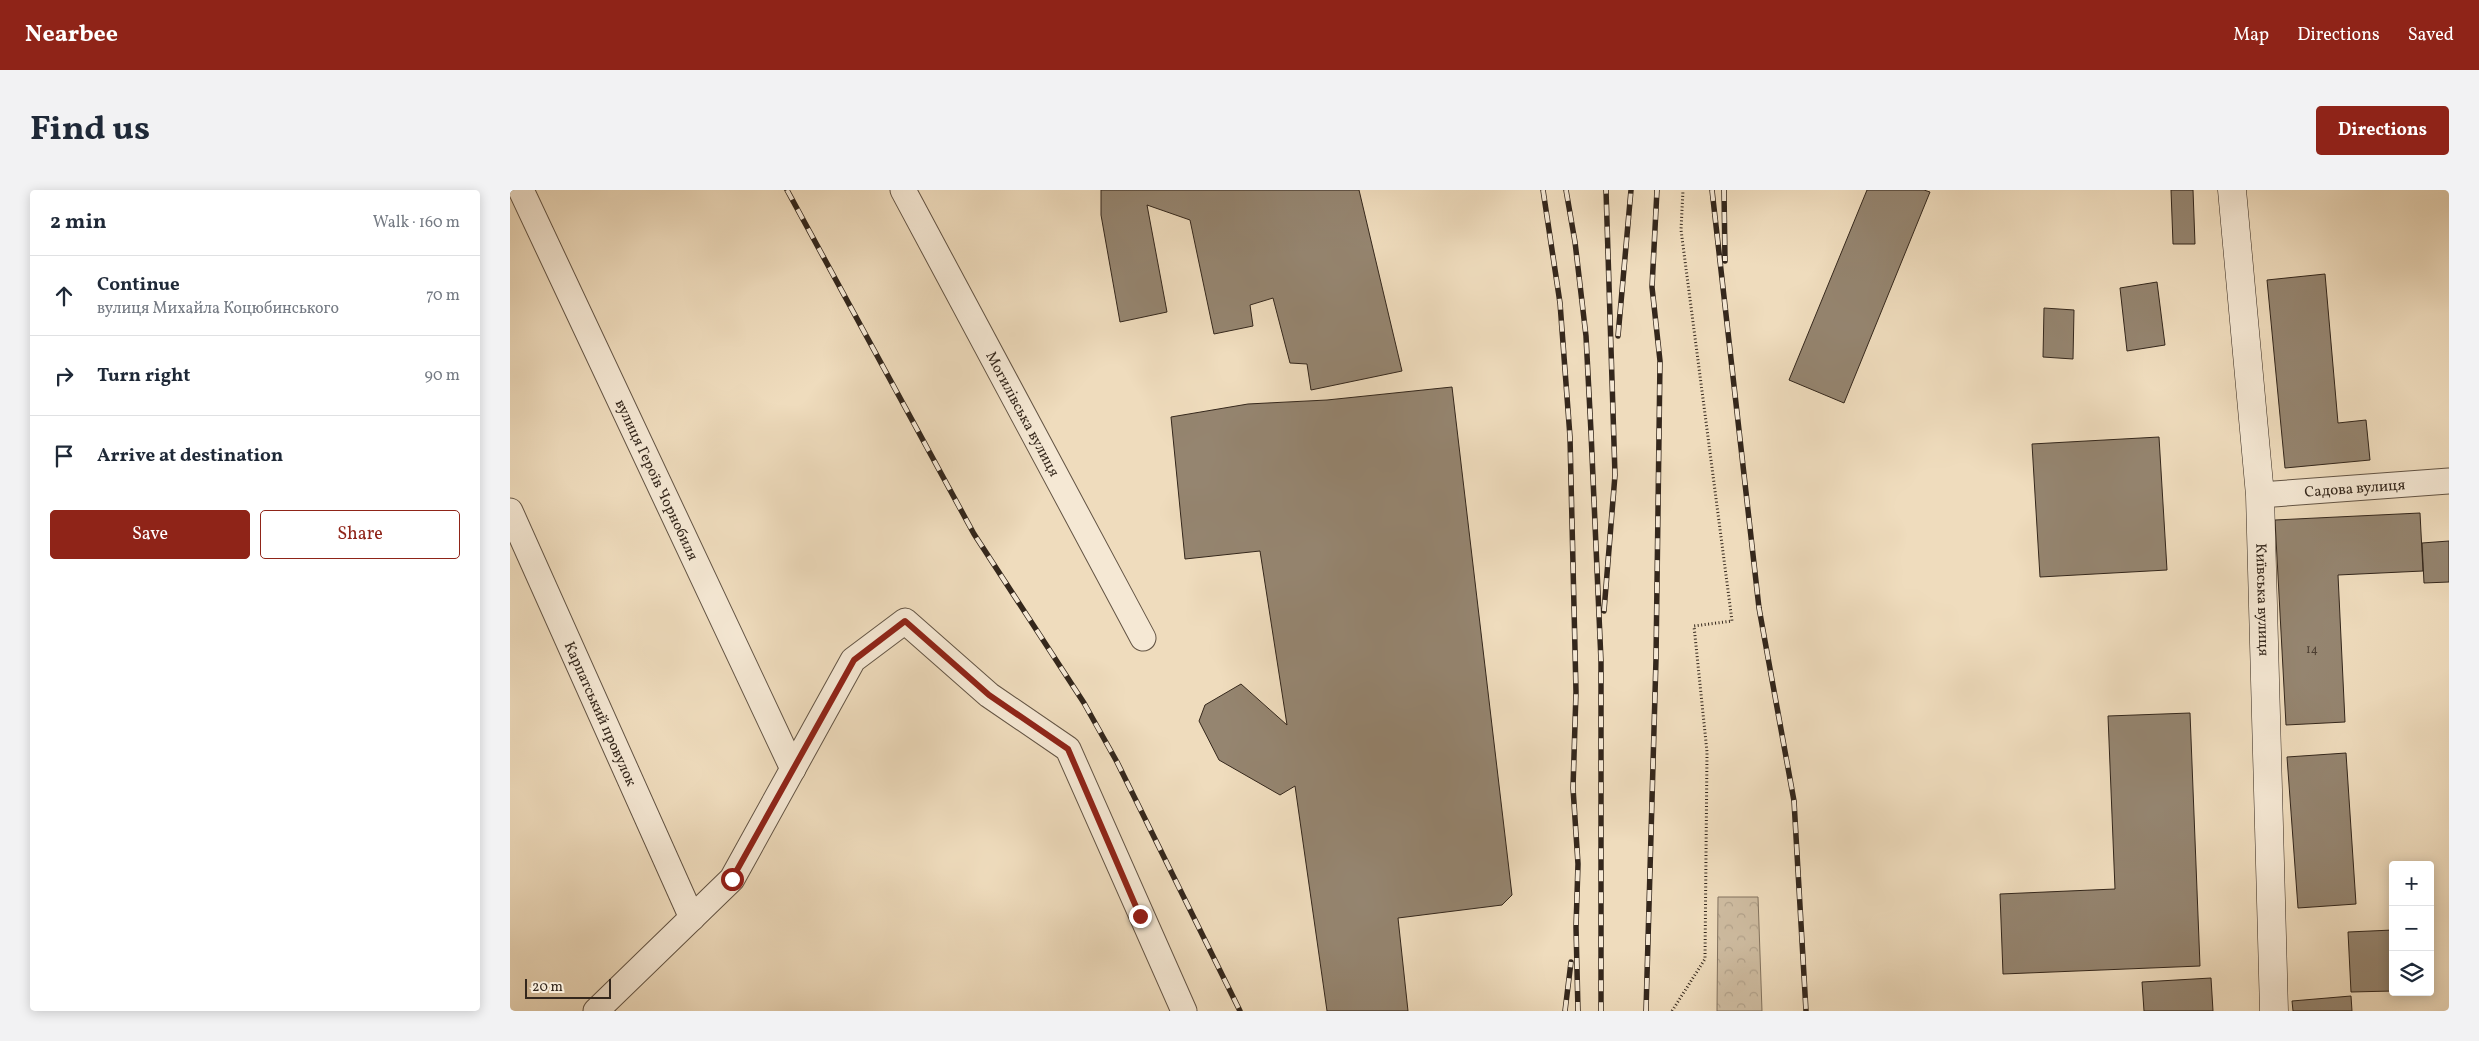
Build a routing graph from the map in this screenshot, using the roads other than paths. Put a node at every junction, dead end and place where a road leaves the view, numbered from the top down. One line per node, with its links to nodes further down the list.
1 (521, 190): 8 (street, вулиця Героїв Чорнобиля)
2 (903, 190): 7 (street, Могилівська вулиця)
3 (2232, 190): 5 (street, Київська вулиця)
4 (2449, 481): 5 (street, Садова вулиця)
5 (2260, 495): 12 (street, Київська вулиця)
6 (510, 511): 9 (street, Карпатський провулок)
7 (1143, 638)
8 (793, 769): 9 (street); 11 (street)
9 (692, 918): 10 (street)
10 (596, 1011)
11 (1184, 1011)
12 (2274, 1011)

